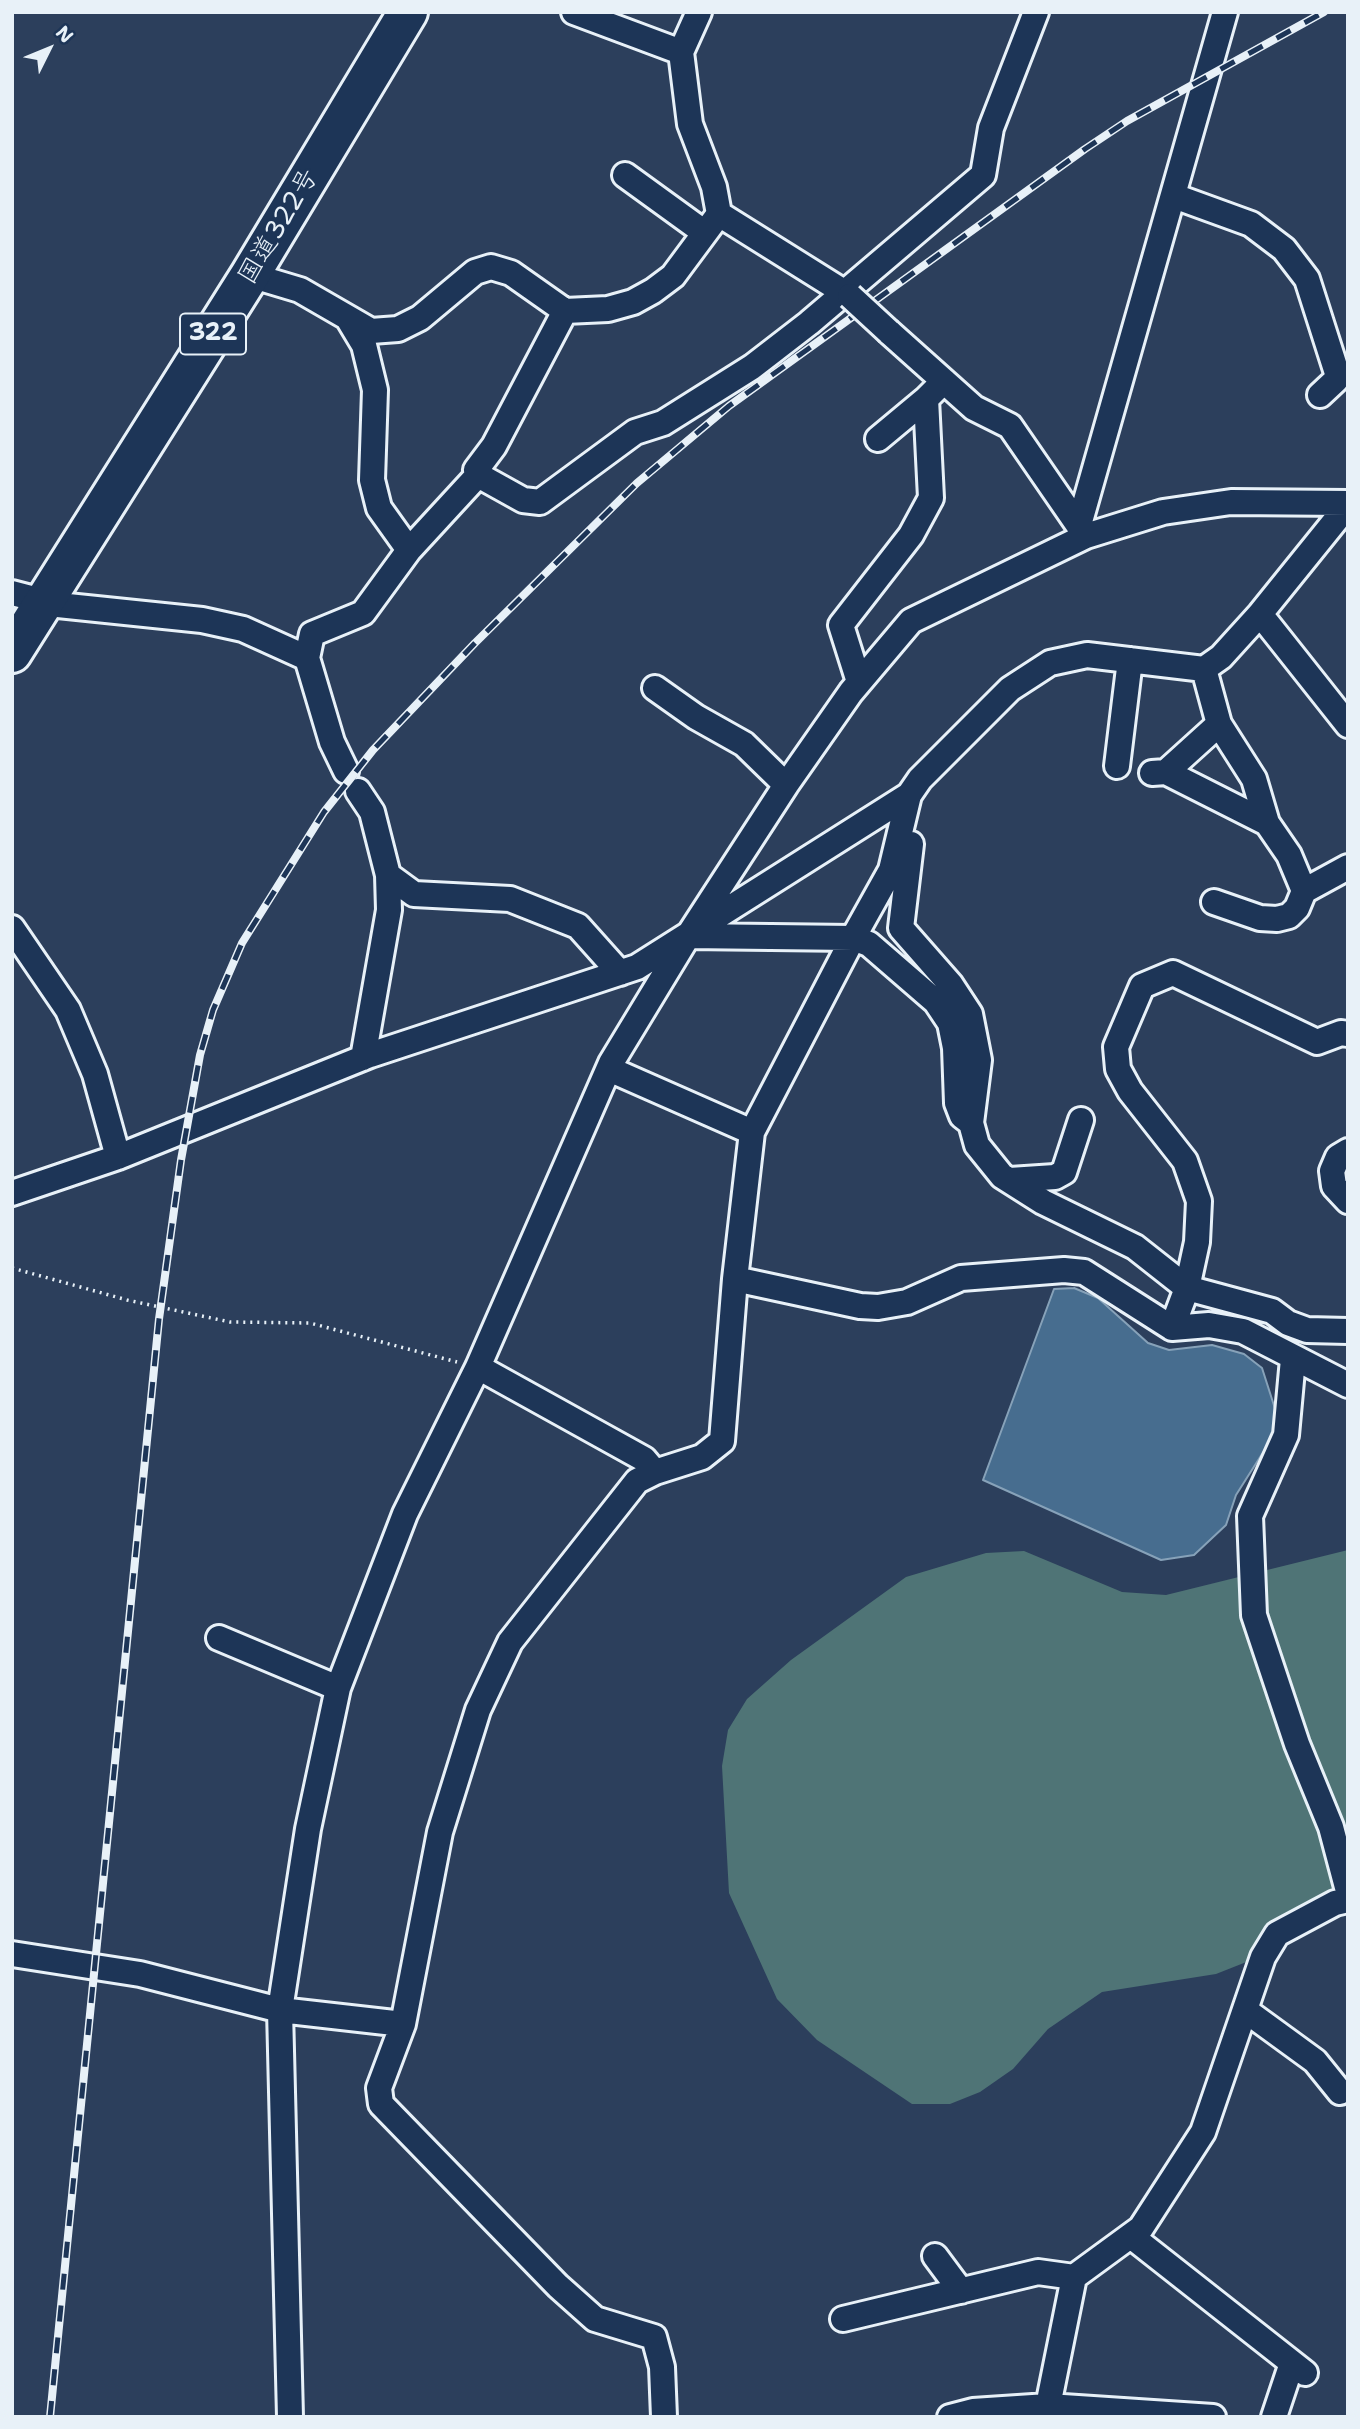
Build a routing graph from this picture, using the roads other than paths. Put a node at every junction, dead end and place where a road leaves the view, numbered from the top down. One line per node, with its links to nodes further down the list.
1 (408, 12): 10 (highway, 国道322号 / 322)
2 (574, 12): 6 (street)
3 (699, 12): 6 (street)
4 (1036, 12): 11 (street)
5 (1228, 14): 8 (street)
6 (681, 52): 9 (street)
7 (625, 175): 9 (street)
8 (1174, 196): 15 (street); 20 (street)
9 (712, 224): 11 (street); 12 (street)
10 (250, 275): 13 (street); 22 (highway, 国道322号 / 322)
11 (846, 294): 14 (street, bridge); 18 (street)
12 (565, 311): 13 (street); 18 (street)
13 (347, 316): 21 (street)
14 (944, 381): 16 (street); 20 (street)
15 (1320, 395)
16 (926, 399): 17 (street); 28 (street)
17 (878, 439)
18 (478, 475): 21 (street)
19 (1348, 504): 20 (street); 23 (street)
20 (1082, 531): 28 (street)
21 (409, 550): 25 (street)
22 (28, 597): 24 (highway, 国道322号 / 322); 25 (street)
23 (1261, 614): 27 (street); 31 (street)
24 (12, 653)
25 (307, 657): 37 (street)
26 (1130, 660): 27 (street); 32 (street); 34 (street)
27 (1204, 669): 30 (street)
28 (859, 682): 33 (street)
29 (655, 688): 33 (street)
30 (1219, 724): 35 (street); 35 (street)
31 (1348, 725)
32 (1117, 766)
33 (786, 785): 41 (street)
34 (909, 796): 41 (street); 42 (street); 48 (street)
35 (1268, 822): 38 (street)
36 (1348, 867): 38 (street)
37 (388, 875): 43 (street); 45 (street)
38 (1304, 891): 39 (street)
39 (1214, 902)
40 (12, 928): 51 (street)
41 (688, 936): 42 (street); 43 (street); 46 (street)
42 (853, 938): 48 (street); 49 (street)
43 (620, 972): 45 (street)
44 (1348, 1034): 56 (street)
45 (363, 1058): 51 (street)
46 (609, 1069): 49 (street); 60 (street)
47 (1081, 1121): 52 (street)
48 (971, 1123): 52 (street)
49 (752, 1132): 55 (street)
50 (1348, 1151): 54 (street)
51 (118, 1157): 53 (street)
52 (1010, 1180): 56 (street)
53 (12, 1193)
54 (1348, 1201)
55 (736, 1279): 57 (street); 62 (street)
56 (1188, 1288): 57 (street); 58 (street)
57 (1172, 1328): 59 (street)
58 (1348, 1331)
59 (1293, 1359): 61 (street); 65 (street)
60 (478, 1367): 62 (street); 64 (street)
61 (1348, 1385)
62 (655, 1472): 70 (street)
63 (219, 1638): 64 (street)
64 (338, 1688): 68 (street)
65 (1348, 1891)
66 (1348, 1900): 69 (street)
67 (12, 1954): 68 (street)
68 (280, 2010): 70 (street); 79 (street)
69 (1245, 2010): 71 (street); 72 (street)
70 (403, 2024): 80 (street)
71 (1340, 2092)
72 (1131, 2236): 74 (street); 83 (street)
73 (935, 2256): 75 (street)
74 (1074, 2277): 75 (street); 77 (street)
75 (961, 2291): 76 (street)
76 (843, 2319)
77 (1048, 2406): 78 (street); 81 (street)
78 (1091, 2412): 82 (street)
79 (290, 2417)
80 (664, 2417)
81 (950, 2417)
82 (1213, 2417)
83 (1274, 2417)

